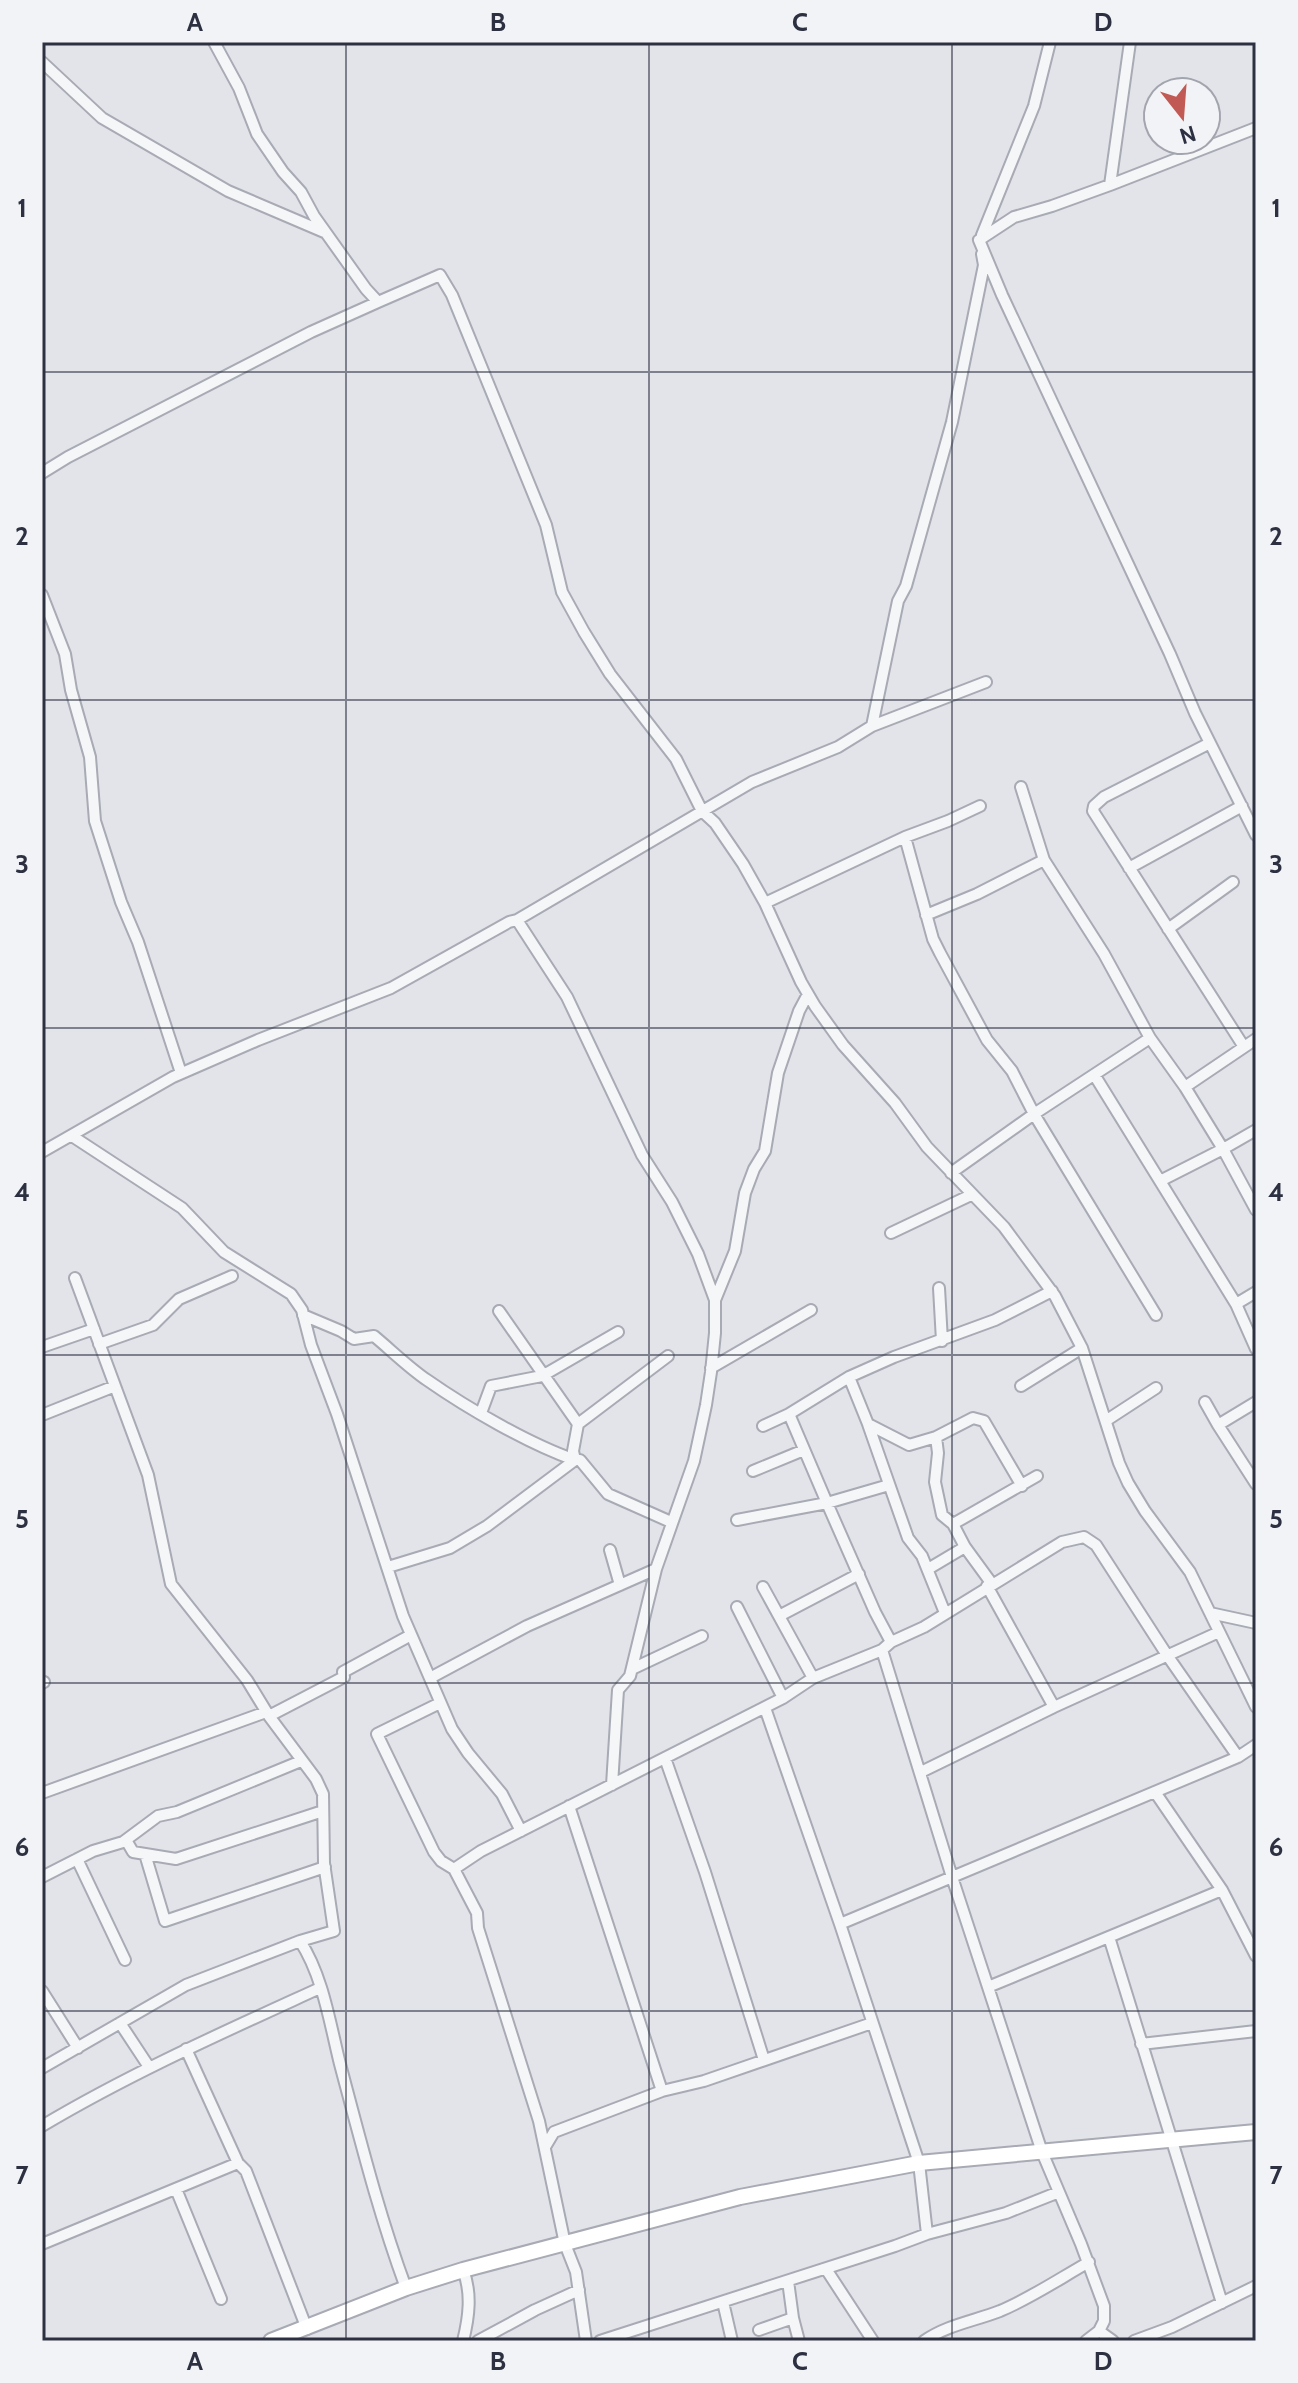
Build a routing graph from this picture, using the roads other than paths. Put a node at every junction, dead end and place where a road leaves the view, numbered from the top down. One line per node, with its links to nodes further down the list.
1 (214, 42): 7 (street)
2 (1050, 42): 8 (street)
3 (1130, 42): 6 (street)
4 (42, 62): 7 (street)
5 (1256, 128): 6 (street)
6 (1110, 185): 8 (street)
7 (326, 233): 9 (street)
8 (979, 240): 13 (street); 14 (street)
9 (378, 302): 10 (street); 18 (street)
10 (42, 473)
11 (42, 595): 32 (street)
12 (986, 682): 13 (street)
13 (872, 726): 18 (street)
14 (1210, 743): 17 (street); 22 (street)
15 (1021, 787): 21 (street)
16 (980, 806): 20 (street)
17 (1242, 806): 19 (street); 22 (street)
18 (702, 811): 24 (street); 26 (street)
19 (1256, 835)
20 (905, 837): 24 (street); 25 (street)
21 (1044, 860): 25 (street); 29 (street)
22 (1129, 868): 27 (street)
23 (1233, 882): 27 (street)
24 (765, 903): 28 (street)
25 (926, 915): 35 (street)
26 (517, 920): 32 (street); 50 (street)
27 (1168, 929): 31 (street)
28 (808, 994): 40 (street); 50 (street)
29 (1150, 1038): 33 (street); 34 (street)
30 (1256, 1039): 31 (street)
31 (1244, 1047): 34 (street)
32 (181, 1073): 37 (street)
33 (1095, 1076): 35 (street); 41 (street)
34 (1185, 1087): 38 (street)
35 (1034, 1114): 40 (street); 55 (street)
36 (1256, 1130): 38 (street)
37 (72, 1136): 39 (street); 54 (street)
38 (1223, 1149): 41 (street); 43 (street)
39 (42, 1152)
40 (951, 1173): 42 (street)
41 (1160, 1181): 51 (street)
42 (971, 1195): 44 (street); 48 (street)
43 (1256, 1209)
44 (891, 1233)
45 (232, 1276): 59 (street)
46 (75, 1278): 56 (street)
47 (939, 1288): 58 (street)
48 (1052, 1291): 58 (street); 61 (street)
49 (1256, 1292): 51 (street)
50 (715, 1300): 64 (street)
51 (1236, 1304): 62 (street)
52 (811, 1310): 64 (street)
53 (499, 1311): 65 (street)
54 (303, 1315): 72 (street); 94 (street)
55 (1156, 1315)
56 (94, 1329): 59 (street); 60 (street)
57 (618, 1332): 65 (street)
58 (942, 1341): 66 (street)
59 (99, 1344): 67 (street)
60 (42, 1347)
61 (1082, 1348): 68 (street); 75 (street)
62 (1256, 1349)
63 (668, 1356): 76 (street)
64 (711, 1368): 90 (street)
65 (544, 1375): 72 (street); 76 (street)
66 (849, 1377): 73 (street); 77 (street)
67 (115, 1386): 74 (street); 120 (street)
68 (1021, 1386)
69 (1156, 1388): 75 (street)
70 (1205, 1402): 78 (street)
71 (1256, 1402): 78 (street)
72 (481, 1413): 82 (street)
73 (789, 1414): 79 (street); 81 (street)
74 (42, 1415)
75 (1107, 1420): 103 (street)
76 (578, 1424): 82 (street)
77 (868, 1424): 80 (street); 86 (street)
78 (1218, 1425): 85 (street)
79 (763, 1426)
80 (936, 1437): 87 (street); 91 (street)
81 (804, 1450): 83 (street); 88 (street)
82 (575, 1460): 90 (street); 94 (street)
83 (753, 1471)
84 (1037, 1476): 87 (street)
85 (1256, 1483)
86 (889, 1485): 88 (street); 96 (street)
87 (1022, 1486): 91 (street)
88 (827, 1503): 89 (street); 97 (street)
89 (737, 1520)
90 (671, 1522): 95 (street)
91 (953, 1524): 92 (street)
92 (965, 1547): 96 (street); 99 (street)
93 (610, 1550): 98 (street)
94 (388, 1567): 107 (street)
95 (656, 1569): 98 (street); 112 (street)
96 (928, 1569): 102 (street)
97 (859, 1574): 104 (street); 109 (street)
98 (620, 1585): 113 (street)
99 (990, 1585): 102 (street); 111 (street); 117 (street)
100 (763, 1587): 104 (street)
101 (737, 1607): 115 (street)
102 (945, 1613): 109 (street)
103 (1210, 1613): 105 (street); 106 (street)
104 (779, 1616): 114 (street)
105 (1256, 1623)
106 (1219, 1632): 111 (street); 118 (street)
107 (411, 1635): 113 (street); 120 (street)
108 (702, 1636): 112 (street)
109 (891, 1642): 110 (street)
110 (882, 1650): 114 (street); 125 (street)
111 (1167, 1655): 117 (street); 122 (street)
112 (632, 1669): 126 (street)
113 (430, 1678): 116 (street)
114 (813, 1678): 115 (street)
115 (783, 1698): 119 (street)
116 (440, 1703): 131 (street); 136 (street)
117 (1054, 1707): 125 (street)
118 (1256, 1707)
119 (765, 1708): 123 (street); 140 (street)
120 (267, 1714): 124 (street); 128 (street)
121 (1256, 1745): 122 (street)
122 (1238, 1757): 127 (street)
123 (665, 1758): 126 (street); 154 (street)
124 (301, 1761): 130 (street); 132 (street)
125 (921, 1772): 138 (street)
126 (612, 1785): 129 (street)
127 (1155, 1792): 138 (street); 139 (street)
128 (42, 1793)
129 (569, 1806): 131 (street); 157 (street)
130 (323, 1811): 133 (street); 135 (street)
131 (521, 1831): 136 (street)
132 (126, 1840): 133 (street); 134 (street)
133 (145, 1854): 135 (street)
134 (77, 1859): 137 (street); 144 (street)
135 (325, 1867): 142 (street)
136 (454, 1869): 161 (street)
137 (42, 1877)
138 (952, 1877): 140 (street); 145 (street)
139 (1222, 1890): 141 (street); 143 (street)
140 (840, 1924): 149 (street)
141 (1109, 1937): 145 (street); 151 (street)
142 (300, 1941): 146 (street); 148 (street)
143 (1256, 1956)
144 (125, 1960)
145 (988, 1987): 162 (street)
146 (320, 1988): 153 (street); 175 (street)
147 (42, 1991): 152 (street)
148 (120, 2023): 152 (street); 155 (street)
149 (872, 2023): 154 (street); 164 (street)
150 (1256, 2031): 151 (street)
151 (1141, 2044): 160 (street)
152 (78, 2048): 156 (street)
153 (186, 2049): 155 (street); 163 (street)
154 (764, 2060): 157 (street)
155 (149, 2067): 158 (street)
156 (42, 2068)
157 (662, 2091): 161 (street)
158 (42, 2126)
159 (1256, 2132): 160 (street)
160 (1171, 2140): 162 (street); 179 (street)
161 (545, 2147): 169 (street)
162 (1042, 2152): 164 (street); 166 (street)
163 (238, 2163): 165 (street); 181 (street)
164 (919, 2163): 167 (street); 169 (street)
165 (176, 2189): 168 (street); 177 (street)
166 (1059, 2192): 167 (street); 170 (street)
167 (927, 2234): 171 (street)
168 (42, 2244)
169 (565, 2244): 172 (street); 176 (street)
170 (1089, 2262): 183 (street); 192 (street)
171 (826, 2269): 173 (street); 191 (street)
172 (463, 2270): 175 (street); 185 (street)
173 (788, 2281): 178 (street); 180 (street)
174 (1256, 2286): 179 (street)
175 (406, 2288): 181 (street)
176 (579, 2290): 186 (street); 187 (street)
177 (221, 2299)
178 (723, 2302): 188 (street); 189 (street)
179 (1222, 2303): 195 (street)
180 (793, 2318): 182 (street); 190 (street)
181 (307, 2329): 184 (street)
182 (759, 2330)
183 (1099, 2331): 193 (street); 194 (street)
184 (271, 2341)
185 (463, 2341)
186 (478, 2341)
187 (586, 2341)
188 (600, 2341)
189 (732, 2341)
190 (799, 2341)
191 (873, 2341)
192 (924, 2341)
193 (1086, 2341)
194 (1113, 2341)
195 (1134, 2341)

